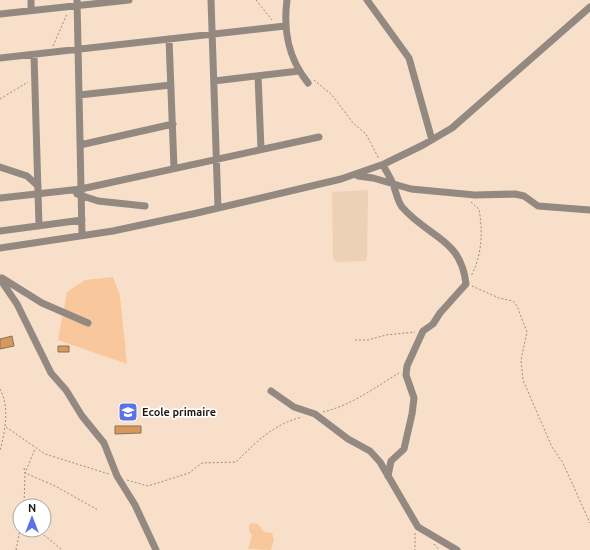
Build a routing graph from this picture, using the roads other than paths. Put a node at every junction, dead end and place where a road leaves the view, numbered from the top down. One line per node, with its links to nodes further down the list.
1 (31, 0): 8 (street)
2 (129, 0): 6 (street)
3 (211, 0): 11 (street)
4 (287, 0): 10 (street)
5 (367, 0): 24 (street)
6 (78, 3): 8 (street); 13 (street)
7 (590, 7): 24 (street)
8 (32, 10): 9 (street)
9 (0, 14)
10 (285, 26): 11 (street); 16 (street)
11 (212, 34): 12 (street); 18 (street)
12 (169, 39): 13 (street); 20 (street)
13 (78, 50): 14 (street); 21 (street)
14 (34, 55): 15 (street); 33 (street)
15 (0, 58)
16 (299, 71): 17 (street); 19 (street)
17 (258, 76): 18 (street); 26 (street)
18 (214, 81): 27 (street)
19 (310, 81)
20 (171, 85): 21 (street); 22 (street)
21 (79, 95): 25 (street)
22 (173, 124): 25 (street); 30 (street)
23 (319, 137): 26 (street)
24 (432, 140): 28 (street)
25 (80, 144): 35 (street)
26 (261, 149): 27 (street)
27 (217, 159): 30 (street); 39 (street)
28 (383, 165): 31 (street); 32 (street)
29 (0, 167): 33 (street)
30 (174, 168): 35 (street)
31 (353, 176): 32 (street); 39 (street)
32 (393, 184): 40 (street); 49 (street)
33 (38, 186): 34 (street); 36 (street)
34 (58, 191): 35 (street); 36 (street)
35 (81, 192): 38 (street); 41 (street)
36 (38, 194): 37 (street); 42 (street)
37 (0, 198)
38 (145, 206)
39 (218, 208): 44 (street)
40 (590, 210)
41 (82, 220): 42 (street); 44 (street)
42 (39, 226): 43 (street)
43 (0, 231)
44 (82, 236): 45 (street)
45 (0, 248)
46 (0, 278): 47 (street); 50 (street)
47 (88, 323)
48 (271, 391): 49 (street)
49 (388, 476): 51 (street)
50 (156, 550)
51 (457, 550)

